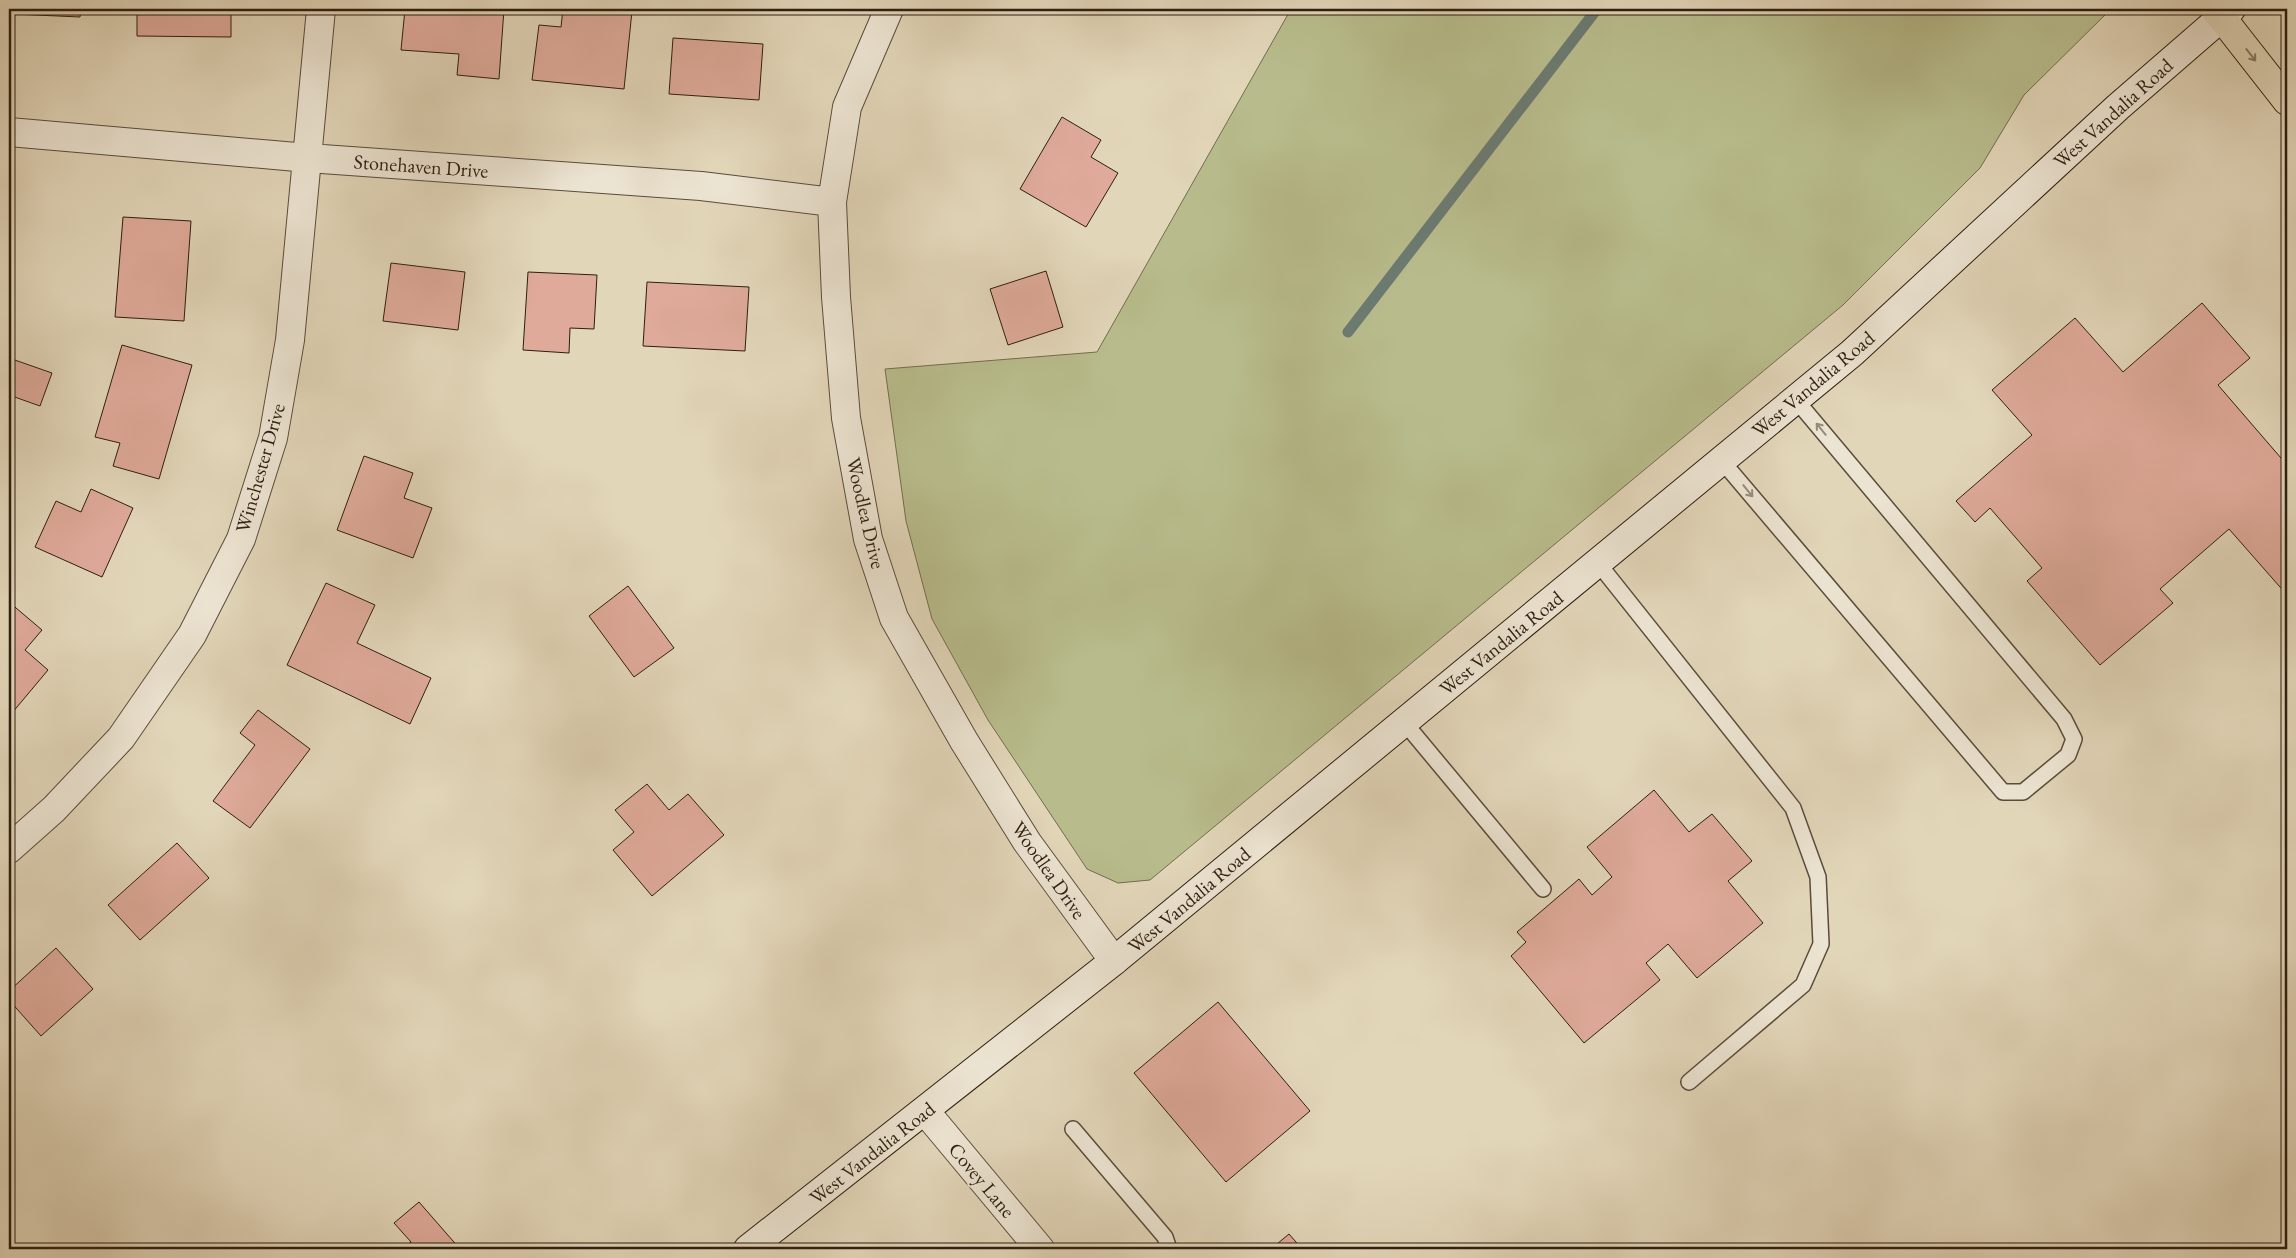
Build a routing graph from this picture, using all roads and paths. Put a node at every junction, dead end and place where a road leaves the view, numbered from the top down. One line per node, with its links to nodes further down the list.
1 (321, 9): 6 (street, Winchester Drive)
2 (889, 9): 7 (street, Woodlea Drive)
3 (2222, 11): 4 (main road, one-way to 4); 8 (street, West Vandalia Road)
4 (2287, 101)
5 (9, 132): 6 (street, Stonehaven Drive)
6 (308, 158): 7 (street, Stonehaven Drive); 12 (street, Winchester Drive)
7 (832, 202): 14 (street, Woodlea Drive)
8 (1796, 400): 9 (street, West Vandalia Road); 9 (lane, one-way to 8)
9 (1722, 461): 10 (street, West Vandalia Road)
10 (1598, 563): 11 (street, West Vandalia Road); 15 (lane)
11 (1404, 722): 13 (lane); 14 (street, West Vandalia Road)
12 (9, 849)
13 (1543, 889)
14 (1114, 961): 16 (street, West Vandalia Road)
15 (1689, 1082)
16 (924, 1112): 18 (street, West Vandalia Road); 19 (street, Covey Lane)
17 (1074, 1130): 20 (lane)
18 (748, 1249)
19 (1040, 1249)
20 (1169, 1249)

